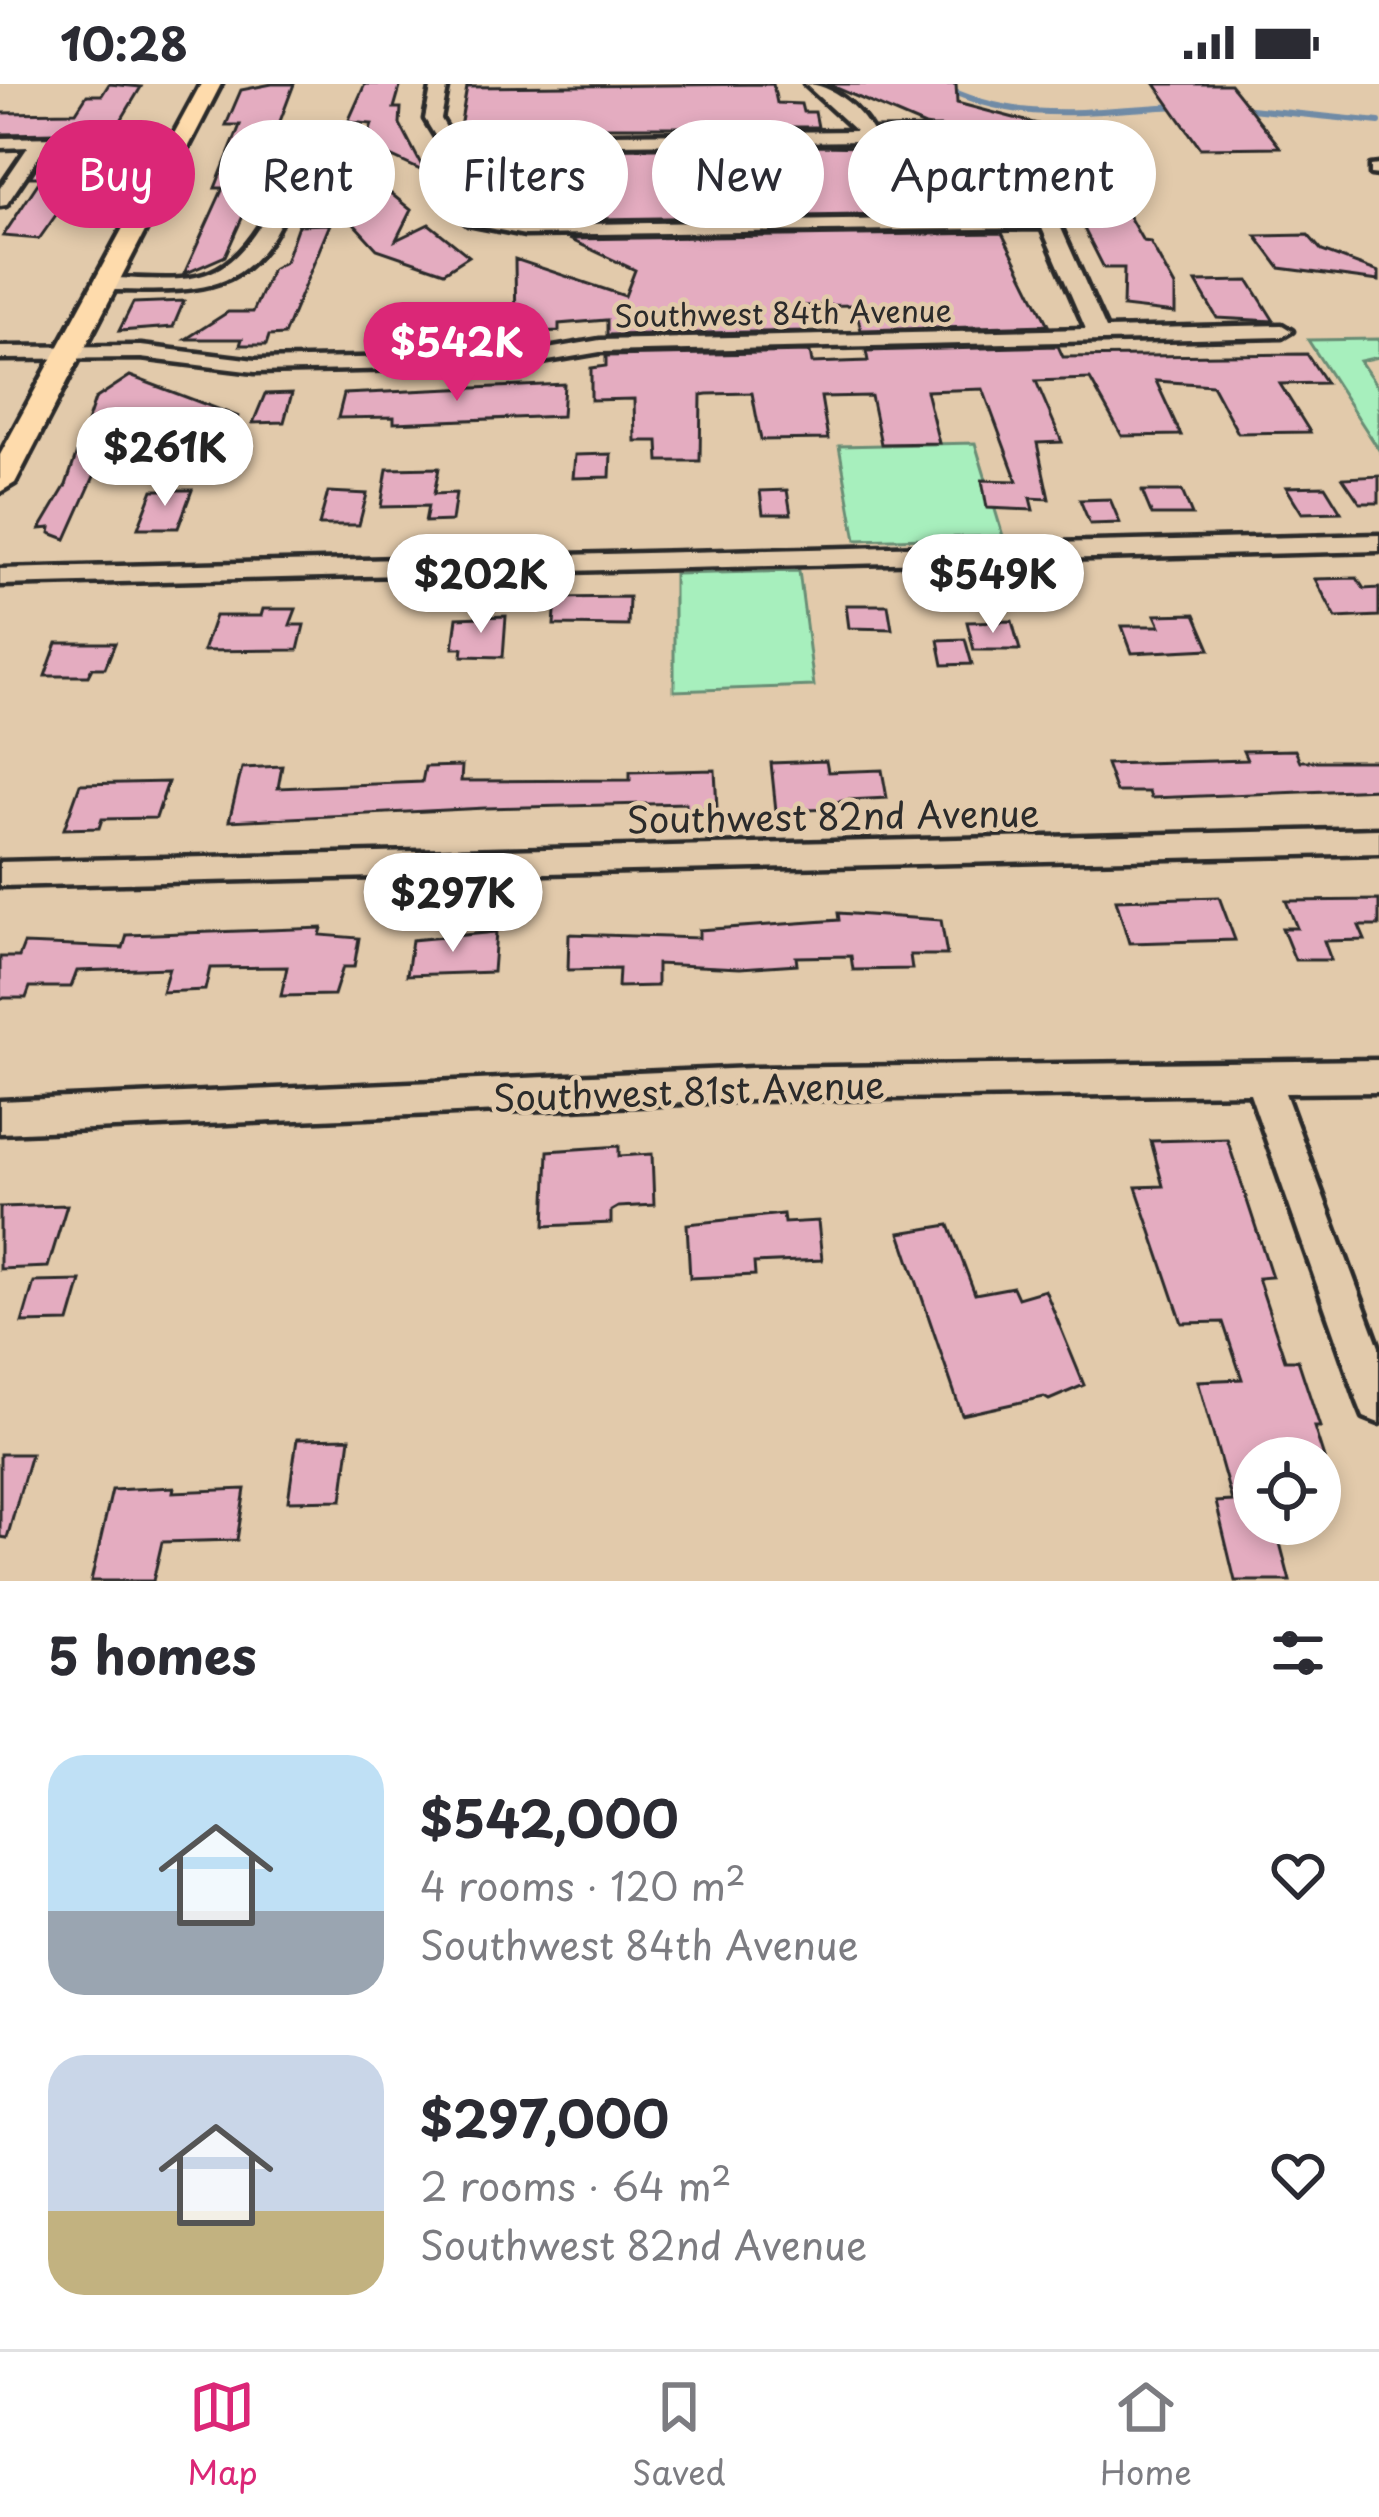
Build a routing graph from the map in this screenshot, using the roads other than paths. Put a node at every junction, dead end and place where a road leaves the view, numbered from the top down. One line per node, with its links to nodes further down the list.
1 (211, 84): 4 (main road)
2 (440, 84): 5 (street)
3 (813, 84): 6 (street)
4 (192, 120)
5 (435, 120)
6 (858, 120)
7 (848, 136): 8 (street)
8 (628, 139)
9 (36, 142): 10 (street)
10 (0, 143)
11 (36, 148): 12 (street)
12 (0, 201)
13 (848, 224): 14 (street)
14 (628, 226)
15 (136, 228): 18 (main road)
16 (270, 228): 18 (street)
17 (1053, 228): 20 (street)
18 (106, 284): 21 (main road)
19 (1282, 331): 20 (street, Southwest 84th Avenue)
20 (1099, 335): 21 (street, Southwest 84th Avenue)
21 (70, 352): 22 (street, Southwest 84th Avenue); 23 (main road)
22 (0, 353)
23 (0, 483)
24 (1379, 543): 25 (street)
25 (0, 578)
26 (1379, 841): 27 (street, Southwest 82nd Avenue)
27 (0, 874)
28 (1379, 1076): 29 (street, Southwest 81st Avenue)
29 (1262, 1078): 30 (street, Southwest 81st Avenue); 31 (street)
30 (0, 1117)
31 (1379, 1402)

